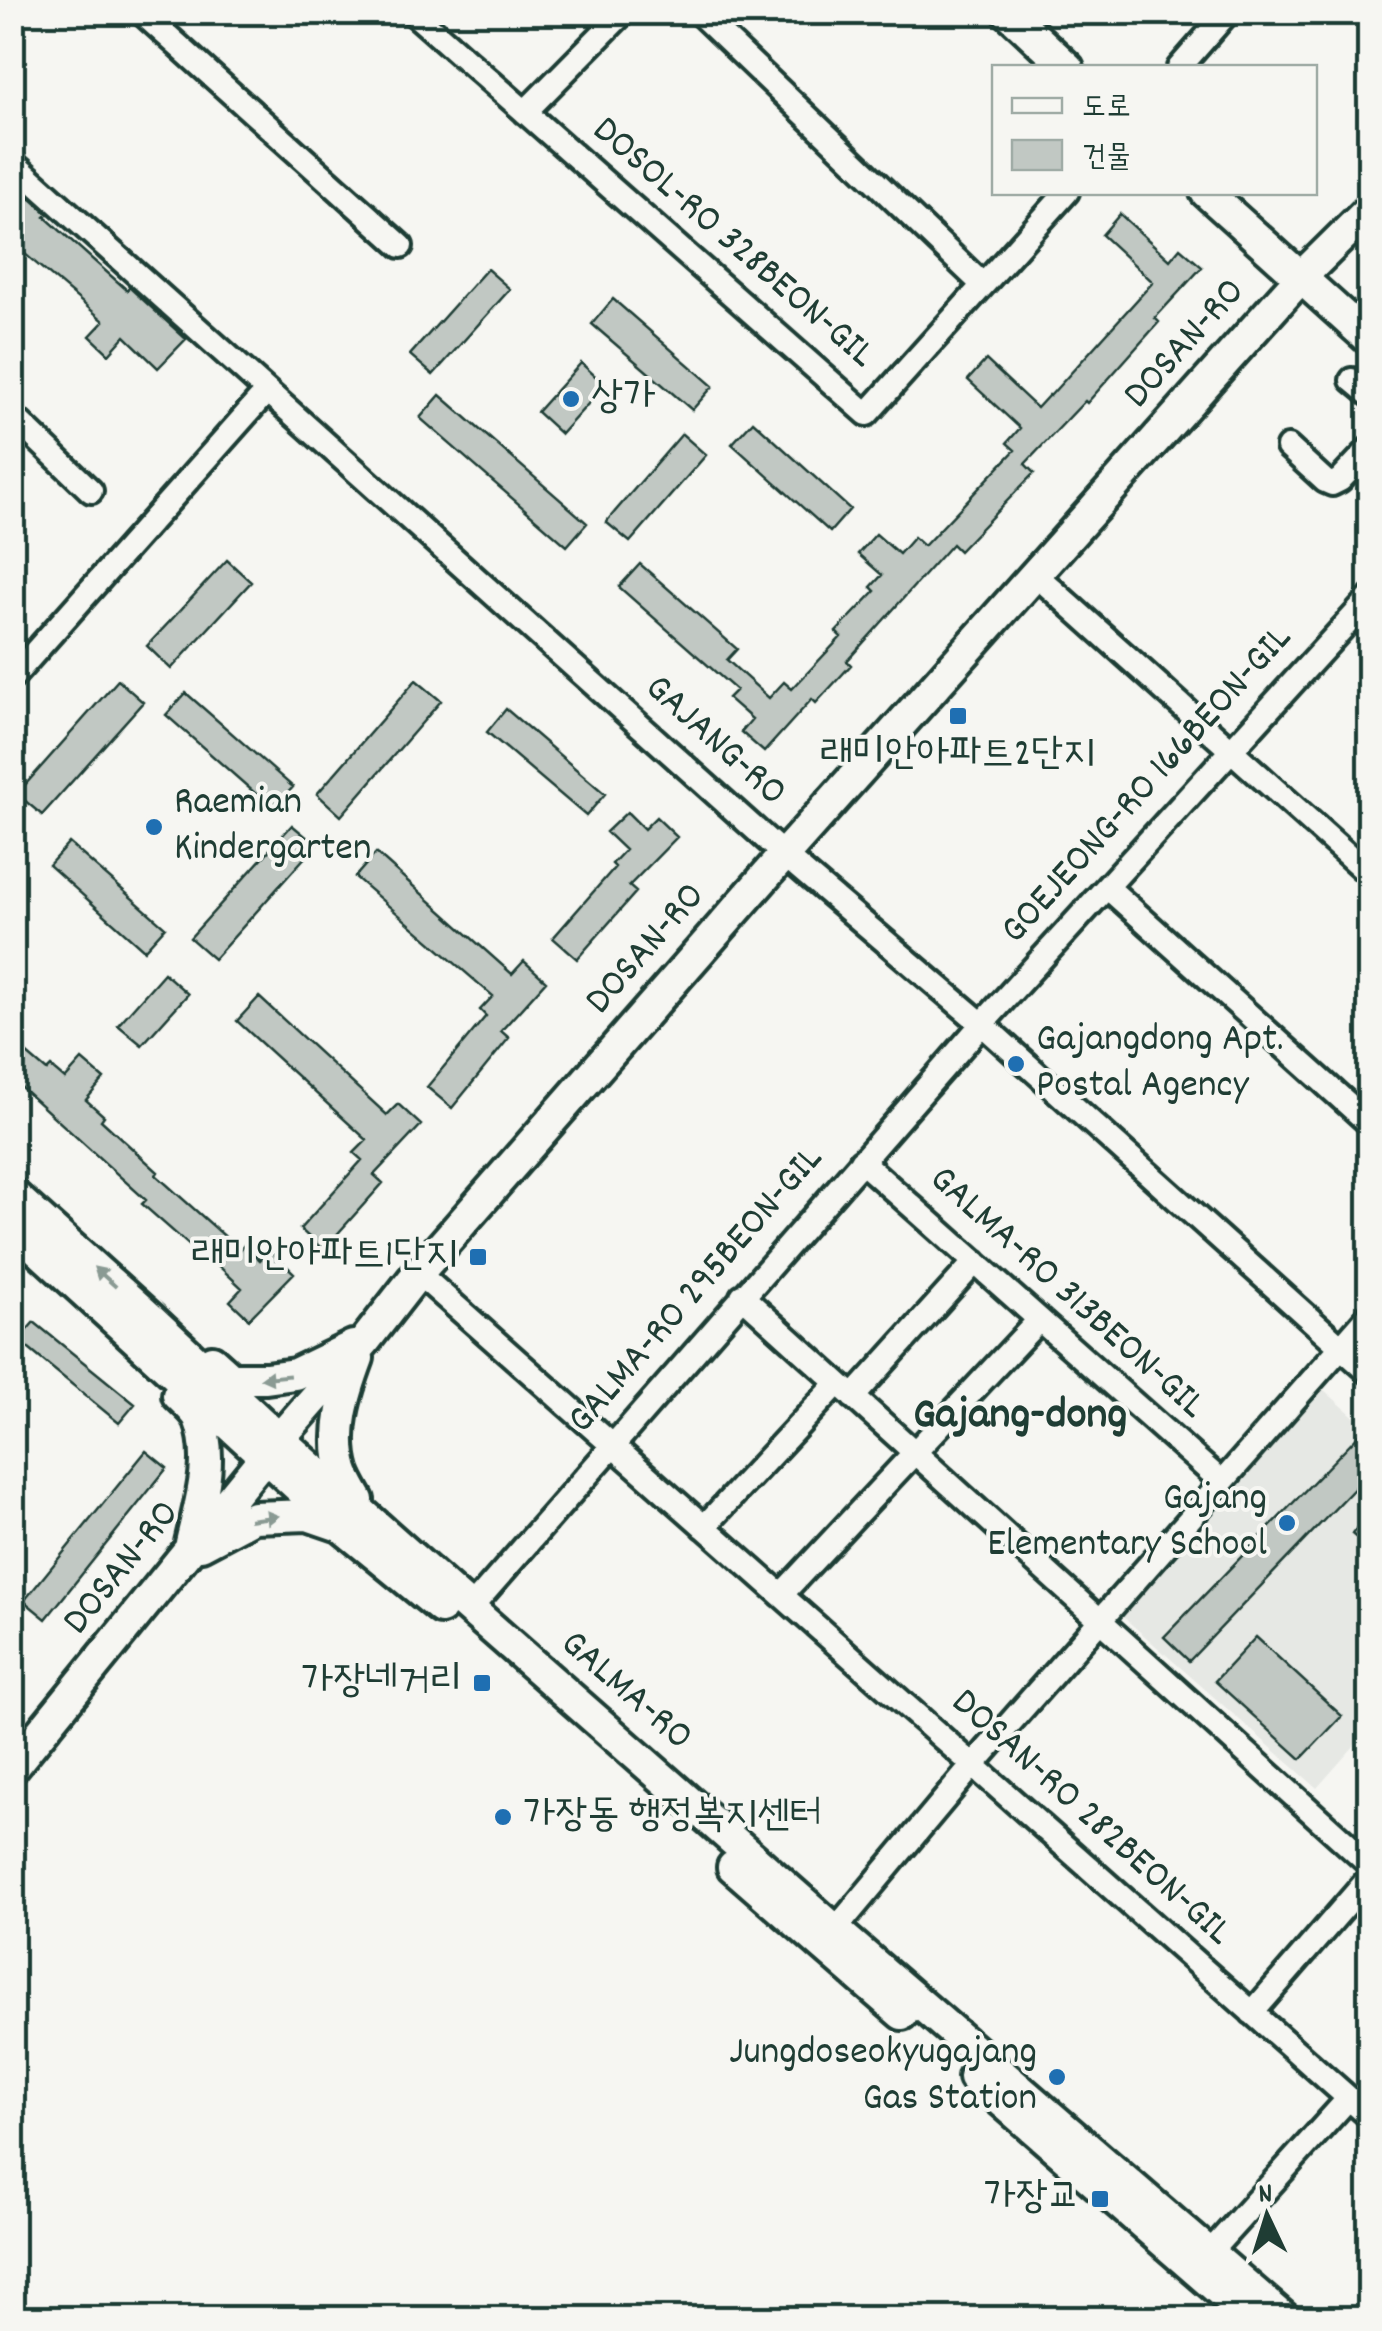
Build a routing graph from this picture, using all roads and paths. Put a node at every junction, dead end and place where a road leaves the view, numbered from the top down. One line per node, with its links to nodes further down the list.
1 (141, 12): 14 (street)
2 (412, 12): 9 (street, DOSOL-RO 328BEON-GIL)
3 (624, 12): 9 (street)
4 (698, 12): 16 (street)
5 (1008, 12): 7 (main road)
6 (1228, 12): 8 (street)
7 (1065, 65)
8 (1182, 65)
9 (525, 112): 16 (street, DOSOL-RO 328BEON-GIL)
10 (12, 162): 18 (street, GAJANG-RO)
11 (1064, 195): 16 (street, DOSOL-RO 328BEON-GIL)
12 (1209, 195): 15 (main road)
13 (1370, 209): 15 (main road, DOSAN-RO)
14 (401, 246)
15 (1300, 277): 17 (main road); 23 (main road, DOSAN-RO)
16 (983, 286)
17 (1370, 340)
18 (267, 391): 25 (street); 27 (street, GAJANG-RO)
19 (12, 415): 22 (street)
20 (1288, 447): 21 (street)
21 (1370, 448)
22 (91, 491)
23 (1036, 575): 26 (street); 27 (main road, DOSAN-RO)
24 (1369, 600): 26 (street, GOEJEONG-RO 166BEON-GIL)
25 (12, 678)
26 (1231, 750): 28 (street); 29 (street, GOEJEONG-RO 166BEON-GIL)
27 (784, 855): 30 (street, GAJANG-RO); 36 (main road, DOSAN-RO)
28 (1370, 875)
29 (1107, 887): 30 (street, GOEJEONG-RO 166BEON-GIL); 31 (street)
30 (982, 1024): 32 (street, GALMA-RO 295BEON-GIL); 42 (street, GAJANG-RO)
31 (1370, 1124)
32 (861, 1161): 35 (street, GALMA-RO 313BEON-GIL); 37 (street, GALMA-RO 295BEON-GIL)
33 (12, 1194): 40 (main road, GALMA-RO, one-way to 33)
34 (12, 1226): 40 (main road, GALMA-RO)
35 (975, 1262): 39 (street, GALMA-RO 313BEON-GIL); 44 (street)
36 (418, 1273): 41 (main road, DOSAN-RO); 45 (street, DOSAN-RO 282BEON-GIL)
37 (742, 1296): 44 (street); 45 (street, GALMA-RO 295BEON-GIL)
38 (1370, 1314): 42 (street)
39 (1039, 1320): 47 (street); 48 (street, GALMA-RO 313BEON-GIL)
40 (145, 1330): 41 (main road, one-way to 40); 46 (main road, GALMA-RO); 51 (main road)
41 (364, 1341): 46 (main road, DOSAN-RO); 49 (main road)
42 (1340, 1346): 43 (street, GAJANG-RO); 48 (street)
43 (1370, 1372)
44 (846, 1390): 47 (street); 50 (street)
45 (612, 1445): 50 (street, DOSAN-RO 282BEON-GIL); 53 (street, GALMA-RO 295BEON-GIL)
46 (272, 1448): 49 (main road, GALMA-RO); 51 (main road, DOSAN-RO)
47 (915, 1452): 52 (street); 54 (street)
48 (1222, 1482): 54 (street)
49 (353, 1520): 51 (main road, one-way to 49); 53 (main road, GALMA-RO); 59 (main road, GALMA-RO)
50 (704, 1526): 52 (street, DOSAN-RO 282BEON-GIL)
51 (190, 1551): 56 (main road, DOSAN-RO)
52 (781, 1595): 55 (street, DOSAN-RO 282BEON-GIL)
53 (470, 1609): 59 (main road, GALMA-RO)
54 (1100, 1621): 55 (street); 57 (street)
55 (973, 1765): 59 (street); 60 (street, DOSAN-RO 282BEON-GIL)
56 (12, 1768)
57 (1370, 1865)
58 (1370, 1878): 60 (street)
59 (828, 1938): 63 (main road, GALMA-RO); 64 (main road, GALMA-RO)
60 (1252, 2014): 61 (street, DOSAN-RO 282BEON-GIL)
61 (1348, 2098): 62 (street, DOSAN-RO 282BEON-GIL); 63 (street)
62 (1370, 2118)
63 (1210, 2253): 65 (main road, GALMA-RO)
64 (1251, 2318)
65 (1284, 2318)

